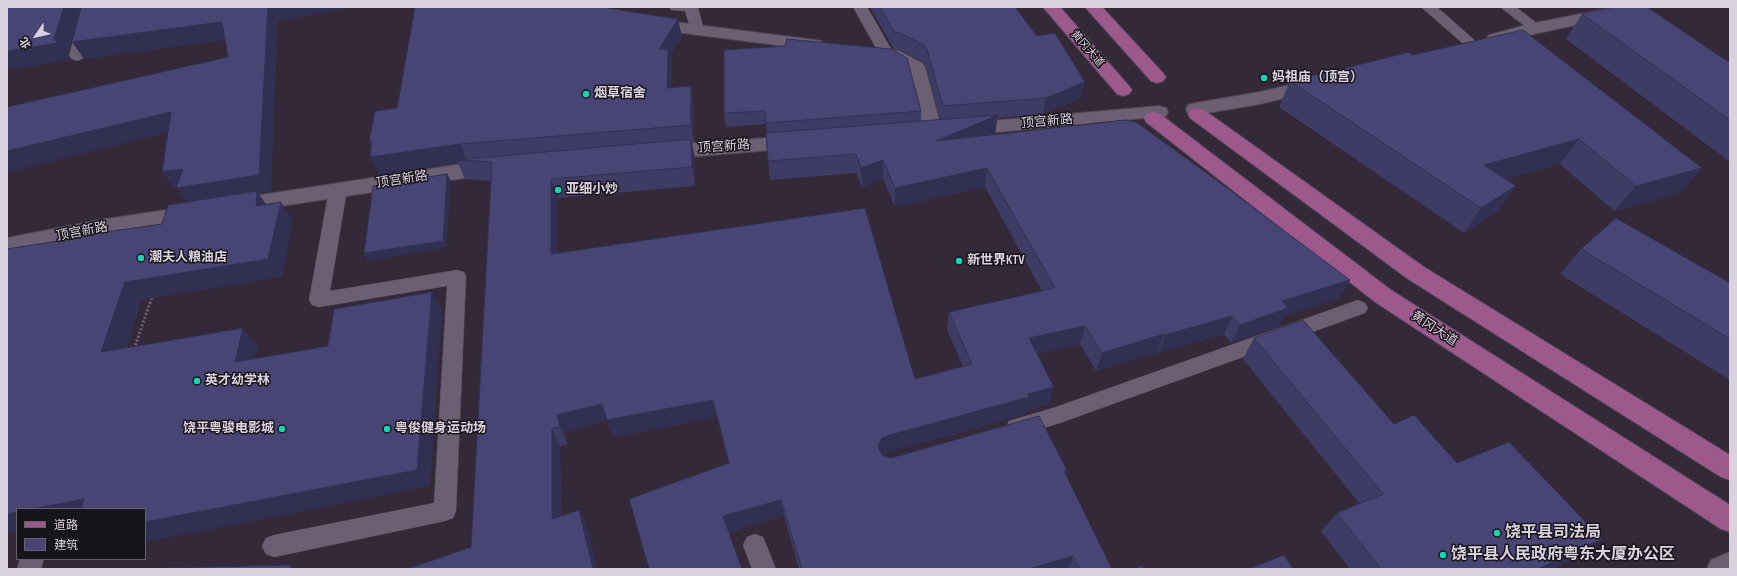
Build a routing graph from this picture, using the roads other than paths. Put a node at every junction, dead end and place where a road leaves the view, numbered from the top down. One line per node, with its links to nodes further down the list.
1 (89, 7): 19 (lane)
2 (676, 7): 3 (lane)
3 (684, 7)
4 (691, 7): 13 (lane)
5 (860, 7): 18 (lane)
6 (1051, 7): 22 (main road, 黄冈大道)
7 (1093, 7): 20 (main road)
8 (1428, 7): 14 (lane)
9 (1507, 7): 12 (lane)
10 (1639, 7): 12 (street)
11 (638, 22): 13 (street)
12 (1536, 28): 14 (street)
13 (697, 30): 15 (street)
14 (1473, 45): 17 (street)
15 (831, 47)
16 (862, 51): 18 (street)
17 (1450, 51)
18 (886, 54): 24 (street, 顶宫新路)
19 (77, 56)
20 (1157, 77)
21 (1328, 81): 23 (street)
22 (1123, 90)
23 (1196, 111): 32 (main road)
24 (1156, 115): 33 (main road, 黄冈大道)
25 (815, 140): 26 (street, 顶宫新路)
26 (642, 154)
27 (507, 167): 28 (street, 顶宫新路)
28 (338, 190): 29 (street, 顶宫新路); 35 (lane)
29 (7, 246)
30 (1358, 308): 31 (lane)
31 (1001, 432)
32 (1730, 470)
33 (1730, 520)
34 (756, 545): 37 (lane)
35 (274, 546)
36 (1730, 565): 38 (street)
37 (764, 569)
38 (1721, 569)

